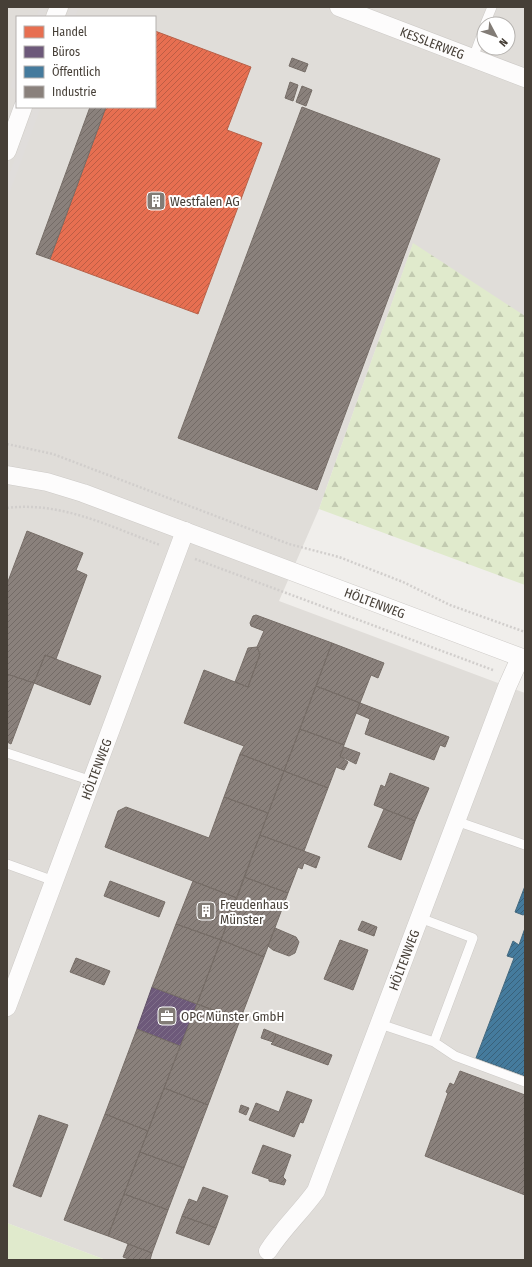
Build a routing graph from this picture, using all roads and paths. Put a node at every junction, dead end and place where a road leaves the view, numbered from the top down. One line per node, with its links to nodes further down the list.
1 (339, 7): 3 (street, KESSLERWEG)
2 (476, 50): 3 (lane)
3 (473, 58): 4 (street, KESSLERWEG)
4 (525, 78)
5 (23, 108): 6 (street)
6 (7, 151)
7 (7, 444): 12 (path)
8 (7, 475): 10 (street, HÖLTENWEG)
9 (7, 508): 11 (path)
10 (185, 531): 11 (street, HÖLTENWEG); 13 (street, HÖLTENWEG)
11 (177, 552): 14 (path); 16 (street, HÖLTENWEG)
12 (525, 632)
13 (522, 659): 14 (street, HÖLTENWEG)
14 (511, 677): 17 (street, HÖLTENWEG)
15 (7, 753): 16 (lane)
16 (92, 781): 20 (street, HÖLTENWEG)
17 (456, 821): 18 (lane); 21 (street, HÖLTENWEG)
18 (525, 845)
19 (7, 864): 20 (lane)
20 (54, 881): 22 (street, HÖLTENWEG)
21 (420, 918): 24 (street, HÖLTENWEG); 25 (lane)
22 (11, 983): 23 (street, HÖLTENWEG)
23 (7, 1007)
24 (380, 1024): 25 (lane); 27 (street, HÖLTENWEG)
25 (434, 1042): 26 (lane)
26 (525, 1082)
27 (268, 1250)

